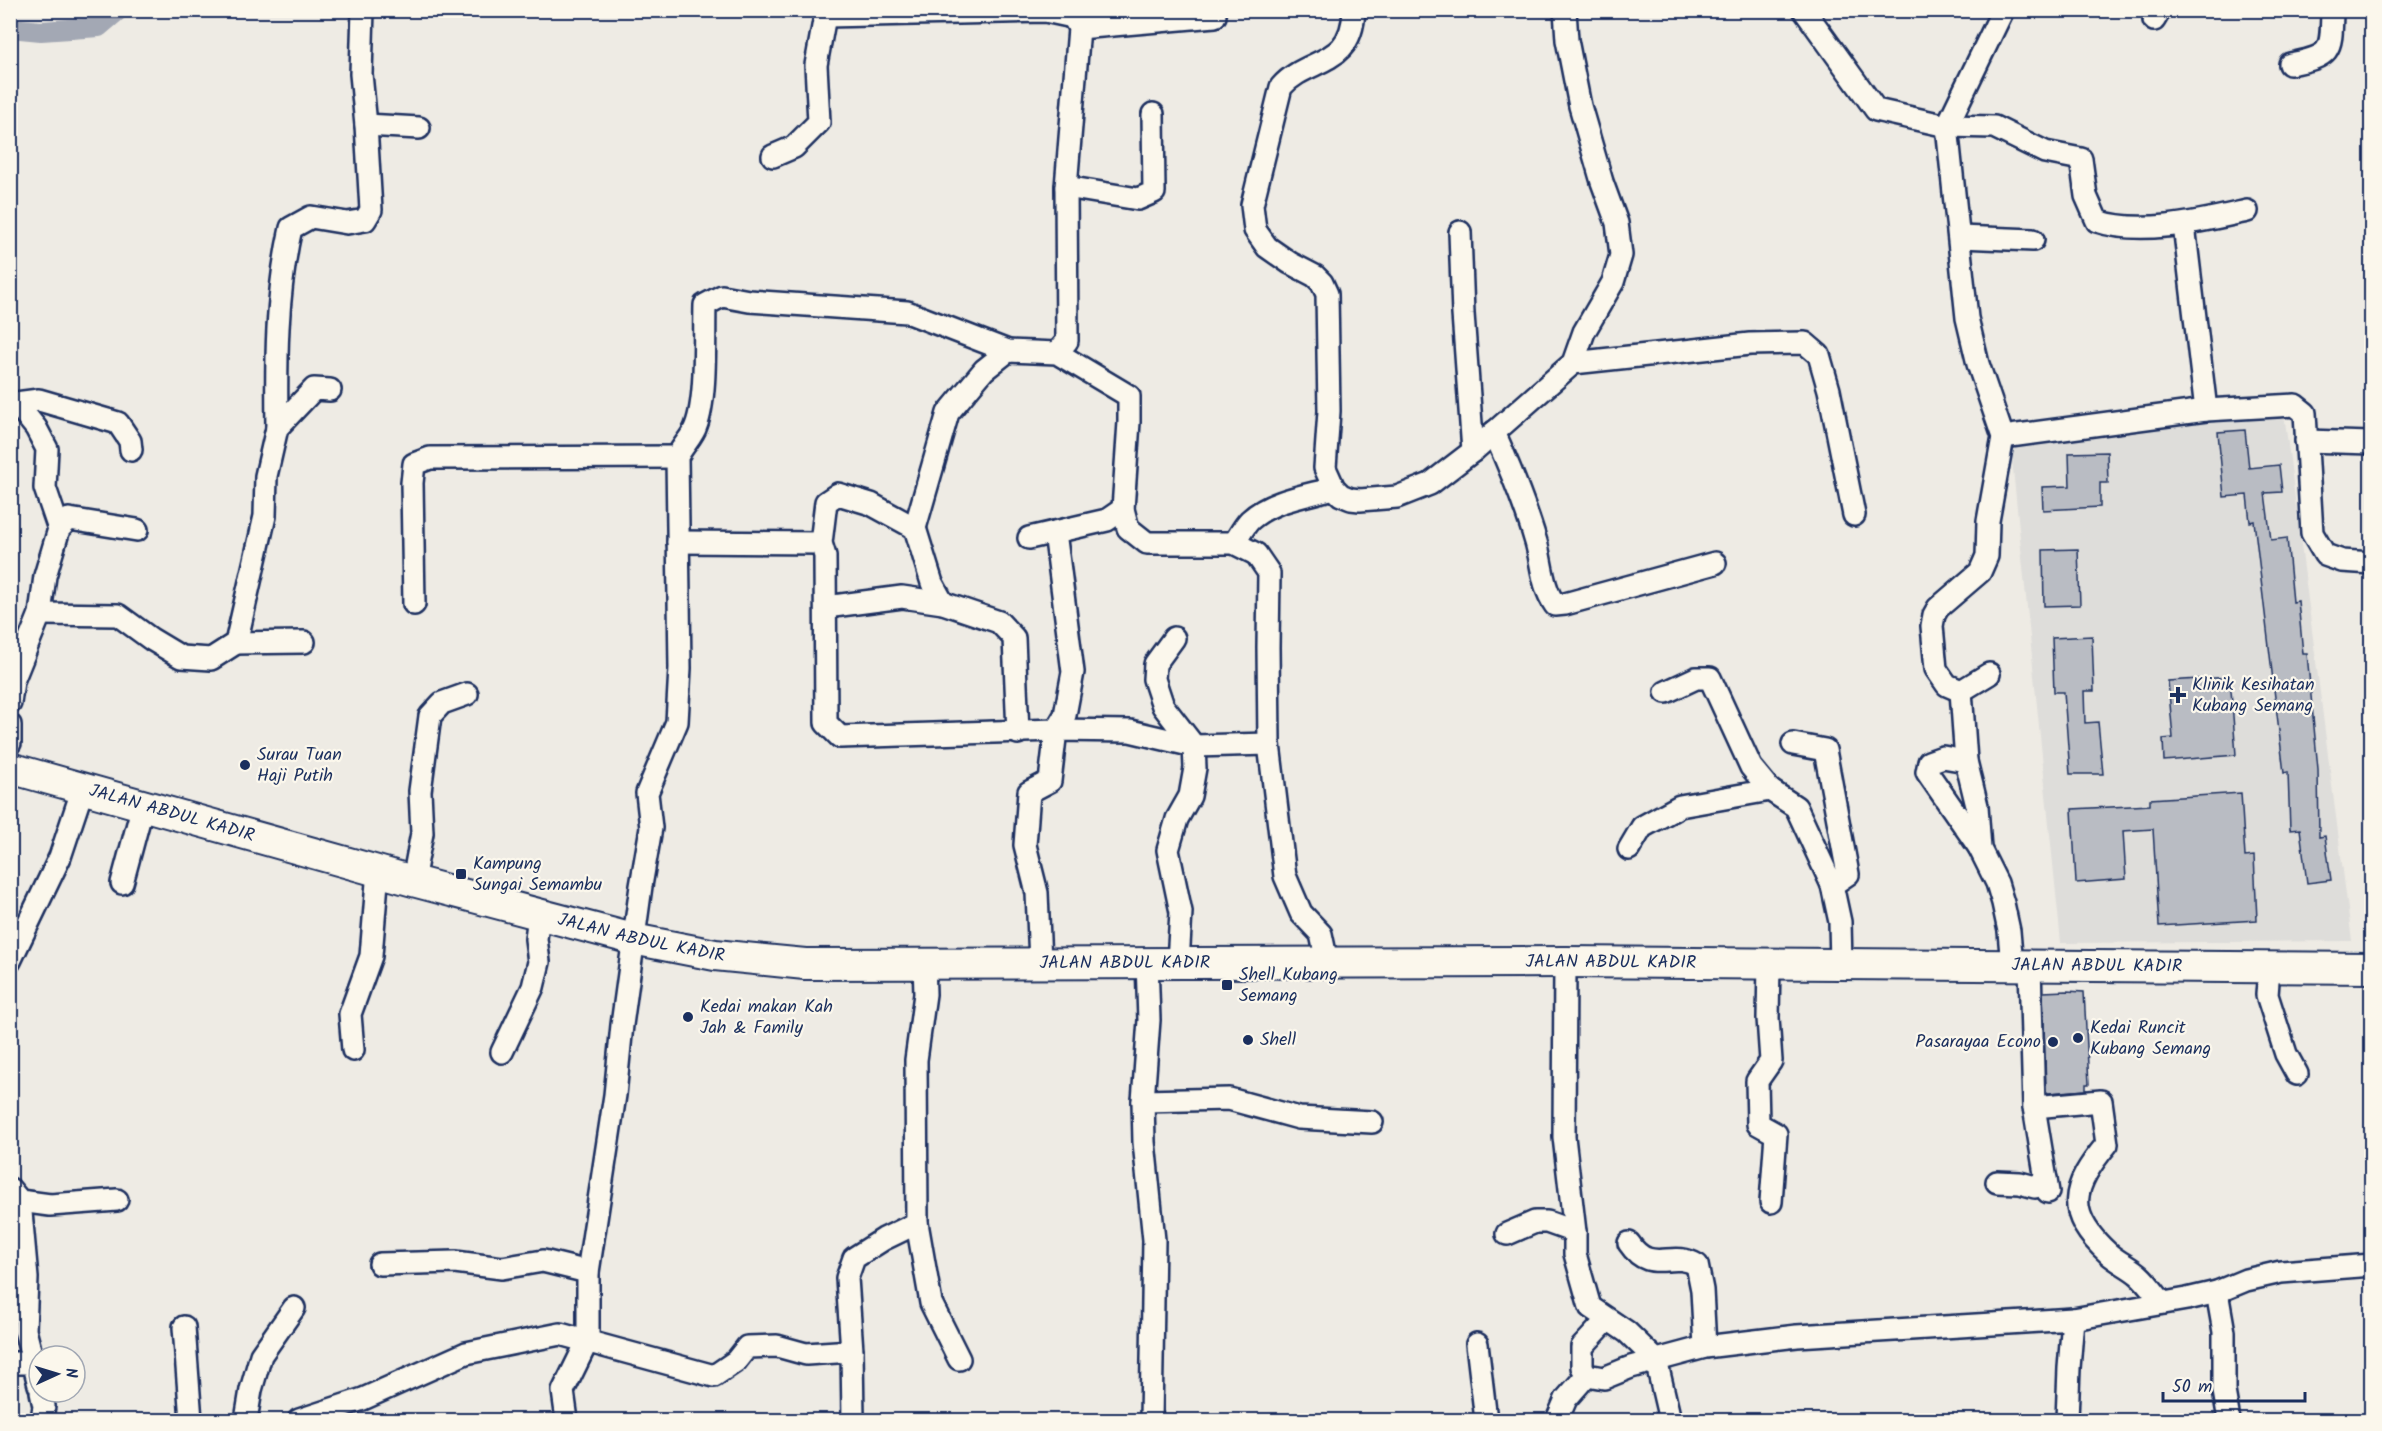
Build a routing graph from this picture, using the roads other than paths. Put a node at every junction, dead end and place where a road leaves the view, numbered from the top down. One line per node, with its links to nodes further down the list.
1 (363, 10): 12 (street)
2 (1354, 10): 36 (street)
3 (1565, 10): 24 (street)
4 (1804, 10): 13 (street)
5 (2003, 10): 13 (street)
6 (2332, 10): 10 (street)
7 (826, 13): 9 (street); 15 (street)
8 (1215, 16): 9 (street)
9 (1075, 18): 16 (street)
10 (2290, 64)
11 (1153, 114): 16 (street)
12 (366, 125): 14 (street); 28 (street)
13 (1947, 126): 18 (street); 20 (street)
14 (420, 128)
15 (773, 156)
16 (1066, 187): 23 (street)
17 (2247, 211): 18 (street)
18 (2184, 225): 27 (street)
19 (1460, 232): 34 (street)
20 (1960, 237): 21 (street); 30 (street)
21 (2033, 240)
22 (1008, 351): 23 (street); 35 (street); 39 (street)
23 (1058, 353): 37 (street)
24 (1573, 363): 29 (street); 38 (street)
25 (330, 390): 28 (street)
26 (13, 404): 33 (street); 40 (street)
27 (2206, 410): 30 (street); 31 (street)
28 (277, 428): 55 (street)
29 (1494, 432): 34 (street); 47 (street)
30 (2003, 437): 57 (street)
31 (2306, 441): 32 (street); 48 (street)
32 (2371, 443)
33 (131, 450)
34 (1473, 451): 36 (street)
35 (677, 457): 44 (street); 50 (street)
36 (1334, 488): 46 (street)
37 (1123, 509): 42 (street); 46 (street)
38 (1854, 515)
39 (915, 528): 45 (street); 49 (street)
40 (59, 529): 41 (street); 52 (street)
41 (137, 530)
42 (1055, 532): 43 (street); 62 (street)
43 (1029, 538)
44 (678, 542): 45 (street); 80 (street)
45 (821, 543): 51 (street)
46 (1234, 543): 65 (street)
47 (1715, 563)
48 (2372, 563)
49 (943, 603): 51 (street); 63 (street)
50 (414, 604)
51 (826, 607): 63 (street)
52 (40, 614): 55 (street); 60 (street)
53 (1174, 638): 67 (street)
54 (304, 642): 55 (street)
55 (236, 643)
56 (1989, 674): 57 (street)
57 (1961, 691): 68 (street)
58 (1666, 692): 71 (street)
59 (467, 694): 76 (street)
60 (10, 703)
61 (10, 725): 64 (street)
62 (1056, 730): 63 (street); 67 (street); 83 (street)
63 (1018, 733)
64 (10, 743)
65 (1269, 744): 67 (street); 86 (street)
66 (1793, 744): 78 (street)
67 (1194, 746): 85 (street)
68 (1966, 761): 74 (street); 74 (street)
69 (10, 768): 70 (main road, JALAN ABDUL KADIR)
70 (83, 788): 72 (main road, JALAN ABDUL KADIR); 81 (street)
71 (1770, 790): 73 (street); 78 (street)
72 (143, 805): 75 (main road, JALAN ABDUL KADIR); 77 (street)
73 (1629, 849)
74 (1980, 849): 90 (street)
75 (378, 870): 76 (main road, JALAN ABDUL KADIR); 93 (street)
76 (413, 881): 79 (main road, JALAN ABDUL KADIR)
77 (122, 883)
78 (1832, 885): 89 (street)
79 (538, 915): 80 (main road, JALAN ABDUL KADIR); 94 (street)
80 (633, 939): 82 (main road, JALAN ABDUL KADIR); 109 (street)
81 (10, 961)
82 (924, 962): 83 (main road, JALAN ABDUL KADIR); 103 (street)
83 (1040, 962): 84 (main road, JALAN ABDUL KADIR)
84 (1147, 962): 85 (main road, JALAN ABDUL KADIR); 96 (street)
85 (1178, 962): 86 (main road, JALAN ABDUL KADIR)
86 (1328, 962): 87 (main road, JALAN ABDUL KADIR)
87 (1565, 962): 88 (main road, JALAN ABDUL KADIR); 104 (street)
88 (1769, 964): 89 (main road, JALAN ABDUL KADIR); 102 (street)
89 (1841, 964): 90 (main road, JALAN ABDUL KADIR)
90 (2021, 966): 91 (main road, JALAN ABDUL KADIR); 97 (street)
91 (2269, 968): 92 (main road, JALAN ABDUL KADIR); 95 (street)
92 (2372, 968)
93 (353, 1050)
94 (502, 1052)
95 (2297, 1074)
96 (1143, 1101): 98 (street); 133 (street)
97 (2034, 1107): 99 (street); 111 (street)
98 (1372, 1122)
99 (1997, 1182)
100 (15, 1195): 101 (street); 117 (street)
101 (117, 1200)
102 (1772, 1202)
103 (917, 1223): 120 (street); 121 (street)
104 (1575, 1232): 105 (street); 114 (street)
105 (1507, 1234)
106 (1629, 1243): 119 (street)
107 (380, 1264): 109 (street)
108 (2372, 1265): 110 (street)
109 (588, 1272): 116 (street)
110 (2217, 1292): 111 (street); 138 (street)
111 (2163, 1303): 113 (street)
112 (294, 1308): 129 (street)
113 (2073, 1319): 119 (street); 137 (street)
114 (1607, 1320): 122 (street); 125 (street)
115 (184, 1327): 128 (street)
116 (588, 1340): 120 (street); 130 (street); 131 (street)
117 (28, 1344)
118 (1477, 1344): 134 (street)
119 (1705, 1347): 122 (street)
120 (852, 1351): 132 (street)
121 (959, 1359)
122 (1656, 1360): 125 (street); 136 (street)
123 (10, 1363): 124 (street)
124 (27, 1363)
125 (1587, 1375): 135 (street)
126 (44, 1404): 127 (street)
127 (42, 1420)
128 (191, 1420)
129 (246, 1420)
130 (299, 1420)
131 (567, 1420)
132 (853, 1420)
133 (1151, 1420)
134 (1486, 1420)
135 (1557, 1420)
136 (1670, 1420)
137 (2067, 1420)
138 (2229, 1420)

